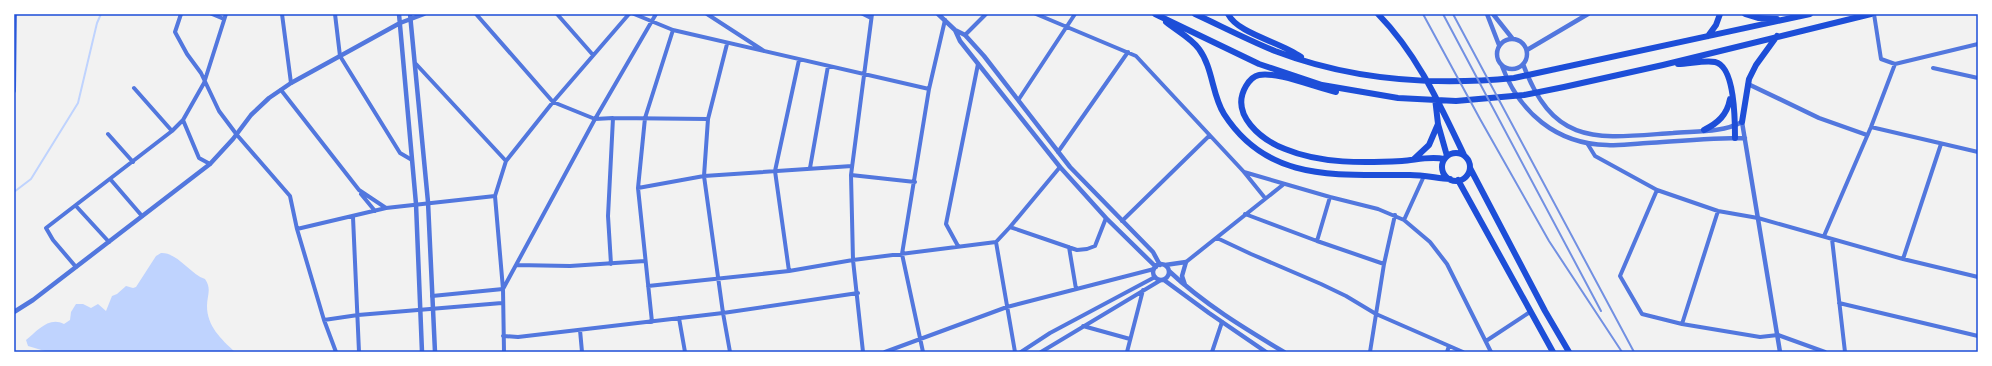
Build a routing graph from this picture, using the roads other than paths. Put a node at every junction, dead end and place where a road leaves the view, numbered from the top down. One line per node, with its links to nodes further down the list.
1 (15, 14): 71 (street)
2 (181, 14): 66 (street)
3 (212, 14): 33 (street)
4 (226, 14): 33 (street)
5 (282, 14): 67 (street)
6 (335, 14): 53 (street)
7 (399, 14): 38 (street)
8 (410, 14): 35 (street)
9 (424, 14): 35 (street)
10 (476, 14): 77 (street)
11 (557, 14): 52 (street)
12 (628, 14): 52 (street)
13 (634, 14): 37 (street)
14 (656, 14): 37 (street)
15 (707, 14): 50 (street)
16 (863, 14): 32 (street)
17 (938, 14): 36 (street)
18 (986, 14): 42 (street)
19 (1036, 14): 39 (street)
20 (1075, 14): 39 (street)
21 (1155, 14): 75 (highway); 114 (highway)
22 (1195, 14): 55 (highway)
23 (1228, 14): 55 (highway)
24 (1378, 14): 74 (highway)
25 (1487, 14): 48 (street)
26 (1493, 14): 45 (street)
27 (1588, 14): 49 (street)
28 (1720, 14): 43 (highway)
29 (1744, 14): 34 (highway)
30 (1810, 14): 34 (highway)
31 (1873, 14): 44 (highway); 59 (street)
32 (872, 16): 64 (street)
33 (224, 19): 66 (street)
34 (1787, 19): 43 (highway)
35 (411, 20): 38 (street); 56 (street)
36 (945, 20): 41 (street); 70 (street)
37 (651, 22): 40 (street); 78 (street)
38 (400, 23): 53 (street); 102 (street)
39 (1069, 26): 51 (street); 76 (street)
40 (673, 30): 46 (street); 80 (street)
41 (955, 30): 42 (street); 57 (street)
42 (965, 35): 76 (street)
43 (1708, 36): 55 (highway)
44 (1777, 36): 60 (highway); 68 (highway)
45 (1512, 38): 48 (street); 49 (street)
46 (727, 44): 50 (street); 81 (street)
47 (1978, 44): 59 (street)
48 (1499, 45): 62 (street)
49 (1527, 50): 58 (street)
50 (766, 52): 54 (street)
51 (1128, 52): 92 (street); 98 (street)
52 (593, 55): 77 (street)
53 (340, 56): 67 (street); 102 (street)
54 (799, 60): 61 (street); 110 (street)
55 (1305, 60)
56 (416, 64): 103 (street); 126 (street)
57 (978, 64): 107 (street); 148 (street)
58 (1523, 64): 62 (street); 87 (street)
59 (1895, 64): 86 (street)
60 (1662, 65): 73 (highway); 75 (highway)
61 (828, 66): 64 (street); 108 (street)
62 (1502, 66): 95 (street)
63 (1933, 68): 65 (street)
64 (865, 75): 70 (street); 106 (street)
65 (1978, 78)
66 (204, 83): 82 (street); 90 (street)
67 (291, 83): 72 (street)
68 (1748, 84): 83 (highway); 91 (street)
69 (134, 88): 88 (street)
70 (929, 89): 118 (street)
71 (14, 90)
72 (280, 90): 90 (street); 121 (street)
73 (1731, 91): 85 (highway); 87 (highway)
74 (1435, 92): 84 (highway); 99 (highway)
75 (1378, 95): 101 (highway)
76 (1019, 100): 98 (street)
77 (553, 102): 78 (street); 103 (street)
78 (594, 118): 79 (street); 157 (street)
79 (613, 118): 80 (street); 155 (street)
80 (645, 118): 81 (street); 120 (street)
81 (708, 119): 113 (street)
82 (183, 120): 88 (street); 105 (street)
83 (1742, 122): 85 (street); 94 (street)
84 (1438, 124): 100 (highway); 101 (highway)
85 (1735, 126): 87 (street); 93 (highway)
86 (1870, 127): 91 (street); 96 (street)
87 (1704, 130)
88 (172, 131): 104 (street)
89 (108, 134): 104 (street)
90 (237, 135): 105 (street); 141 (street)
91 (1867, 135): 142 (street)
92 (1209, 136): 111 (street); 139 (street)
93 (1735, 138): 94 (street); 95 (street)
94 (1744, 138): 137 (street)
95 (1587, 143): 122 (street)
96 (1941, 144): 97 (street); 152 (street)
97 (1978, 151)
98 (1058, 152): 139 (street)
99 (1464, 155): 100 (highway); 109 (highway)
100 (1445, 158): 101 (highway); 115 (highway)
101 (1414, 159)
102 (412, 160): 127 (street)
103 (506, 161): 123 (street)
104 (133, 162): 116 (street)
105 (210, 164): 134 (street)
106 (852, 166): 108 (street); 112 (street)
107 (1060, 167): 136 (street); 140 (street)
108 (810, 168): 110 (street)
109 (1470, 168): 117 (highway); 220 (highway)
110 (775, 171): 113 (street); 160 (street)
111 (1244, 172): 119 (street); 125 (street)
112 (851, 175): 118 (street); 151 (street)
113 (704, 176): 120 (street); 162 (street)
114 (1424, 176): 115 (highway); 138 (street)
115 (1450, 179): 117 (highway)
116 (111, 180): 128 (street); 134 (street)
117 (1458, 180): 179 (highway)
118 (915, 182): 150 (street)
119 (1284, 184): 124 (street); 125 (street)
120 (638, 188): 153 (street)
121 (358, 190): 129 (street); 130 (street)
122 (1657, 190): 131 (street); 187 (street)
123 (495, 196): 126 (street); 168 (street)
124 (1330, 197): 133 (street); 145 (street)
125 (1265, 198): 132 (street)
126 (428, 202): 127 (street); 172 (street)
127 (416, 204): 129 (street); 176 (street)
128 (76, 206): 146 (street); 158 (street)
129 (386, 208): 130 (street)
130 (375, 211): 135 (street)
131 (1718, 211): 137 (street); 187 (street)
132 (1245, 214): 143 (street); 145 (street)
133 (1395, 215): 138 (street); 156 (street)
134 (142, 216): 146 (street)
135 (352, 217): 141 (street); 182 (street)
136 (1106, 218): 149 (street); 159 (street)
137 (1758, 218): 142 (street); 190 (street)
138 (1404, 220): 195 (street)
139 (1122, 221): 159 (street)
140 (1010, 227): 147 (street); 149 (street)
141 (297, 229): 184 (street)
142 (1824, 236): 144 (street)
143 (1217, 238): 154 (street); 181 (street)
144 (1832, 239): 152 (street); 174 (street)
145 (1317, 241): 156 (street)
146 (109, 242): 158 (street)
147 (996, 242): 148 (street); 175 (street)
148 (958, 246): 150 (street)
149 (1069, 246): 169 (street)
150 (902, 254): 151 (street); 193 (street)
151 (853, 260): 160 (street); 171 (street)
152 (1903, 260): 164 (street)
153 (645, 261): 155 (street); 166 (street)
154 (1186, 262): 159 (street); 167 (street)
155 (611, 264): 157 (street)
156 (1384, 264): 181 (street)
157 (516, 265): 168 (street)
158 (76, 267): 178 (street)
159 (1159, 267): 161 (street); 163 (street); 169 (street)
160 (789, 271): 162 (street)
161 (1169, 271): 165 (street); 167 (street)
162 (718, 277): 166 (street); 180 (street)
163 (1155, 277): 165 (street); 209 (street)
164 (1978, 277)
165 (1163, 280): 170 (street); 186 (street)
166 (648, 286): 185 (street)
167 (1186, 287): 214 (street)
168 (503, 289): 172 (street); 173 (street)
169 (1076, 290): 175 (street)
170 (1143, 290): 188 (street); 194 (street)
171 (858, 293): 180 (street); 205 (street)
172 (432, 296): 177 (street)
173 (502, 303): 177 (street); 191 (street)
174 (1840, 303): 192 (street); 223 (street)
175 (1007, 307): 193 (street); 208 (street)
176 (420, 310): 177 (street); 182 (street); 199 (street)
177 (433, 310): 200 (street)
178 (14, 312)
179 (1530, 312): 195 (street); 219 (highway)
180 (722, 314): 183 (street); 204 (street)
181 (1376, 314): 196 (street); 215 (street)
182 (358, 315): 184 (street); 198 (street)
183 (680, 318): 185 (street); 203 (street)
184 (324, 320): 197 (street)
185 (652, 322): 189 (street)
186 (1222, 322): 212 (street); 213 (street)
187 (1682, 324): 190 (street)
188 (1083, 326): 194 (street); 210 (street)
189 (580, 330): 191 (street); 202 (street)
190 (1778, 335): 221 (street); 222 (street)
191 (503, 336): 201 (street)
192 (1978, 336)
193 (921, 339): 206 (street); 207 (street)
194 (1130, 340): 211 (street)
195 (1486, 342): 218 (street)
196 (1449, 346): 216 (street); 217 (street)
197 (336, 352)
198 (359, 352)
199 (422, 352)
200 (435, 352)
201 (504, 352)
202 (582, 352)
203 (685, 352)
204 (730, 352)
205 (864, 352)
206 (885, 352)
207 (923, 352)
208 (1015, 352)
209 (1021, 352)
210 (1041, 352)
211 (1126, 352)
212 (1212, 352)
213 (1266, 352)
214 (1284, 352)
215 (1370, 352)
216 (1447, 352)
217 (1463, 352)
218 (1490, 352)
219 (1553, 352)
220 (1569, 352)
221 (1780, 352)
222 (1825, 352)
223 (1845, 352)

